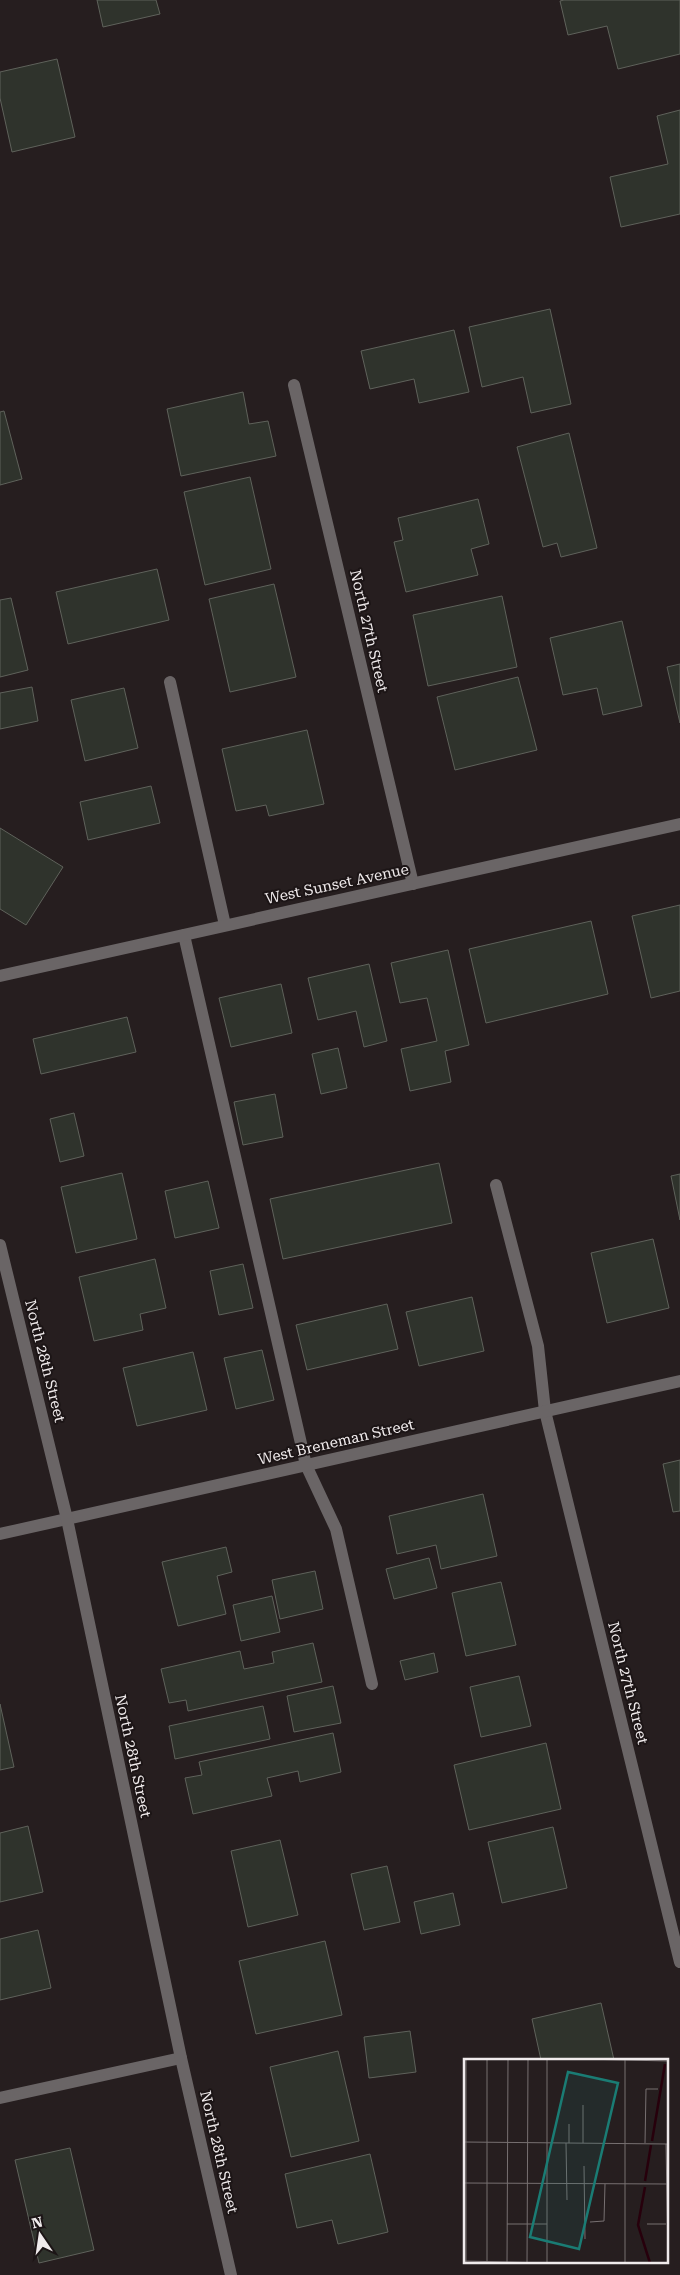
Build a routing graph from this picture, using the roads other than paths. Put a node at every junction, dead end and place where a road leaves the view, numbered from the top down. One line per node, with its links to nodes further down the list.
1 (294, 385): 4 (street, North 27th Street)
2 (170, 682): 5 (street)
3 (680, 824): 4 (street, West Sunset Avenue)
4 (413, 884): 5 (street, West Sunset Avenue)
5 (225, 925): 6 (street, West Sunset Avenue)
6 (184, 935): 7 (street, West Sunset Avenue); 12 (street)
7 (0, 976)
8 (496, 1185): 11 (street, North 27th Street)
9 (0, 1245): 13 (street, North 28th Street)
10 (680, 1381): 11 (street, West Breneman Street)
11 (545, 1411): 12 (street, West Breneman Street); 16 (street, North 27th Street)
12 (306, 1465): 13 (street, West Breneman Street); 15 (street)
13 (67, 1519): 14 (street, West Breneman Street); 17 (street, North 28th Street)
14 (0, 1534)
15 (372, 1684)
16 (680, 1962)
17 (181, 2058): 18 (street); 19 (street, North 28th Street)
18 (0, 2098)
19 (231, 2275)

